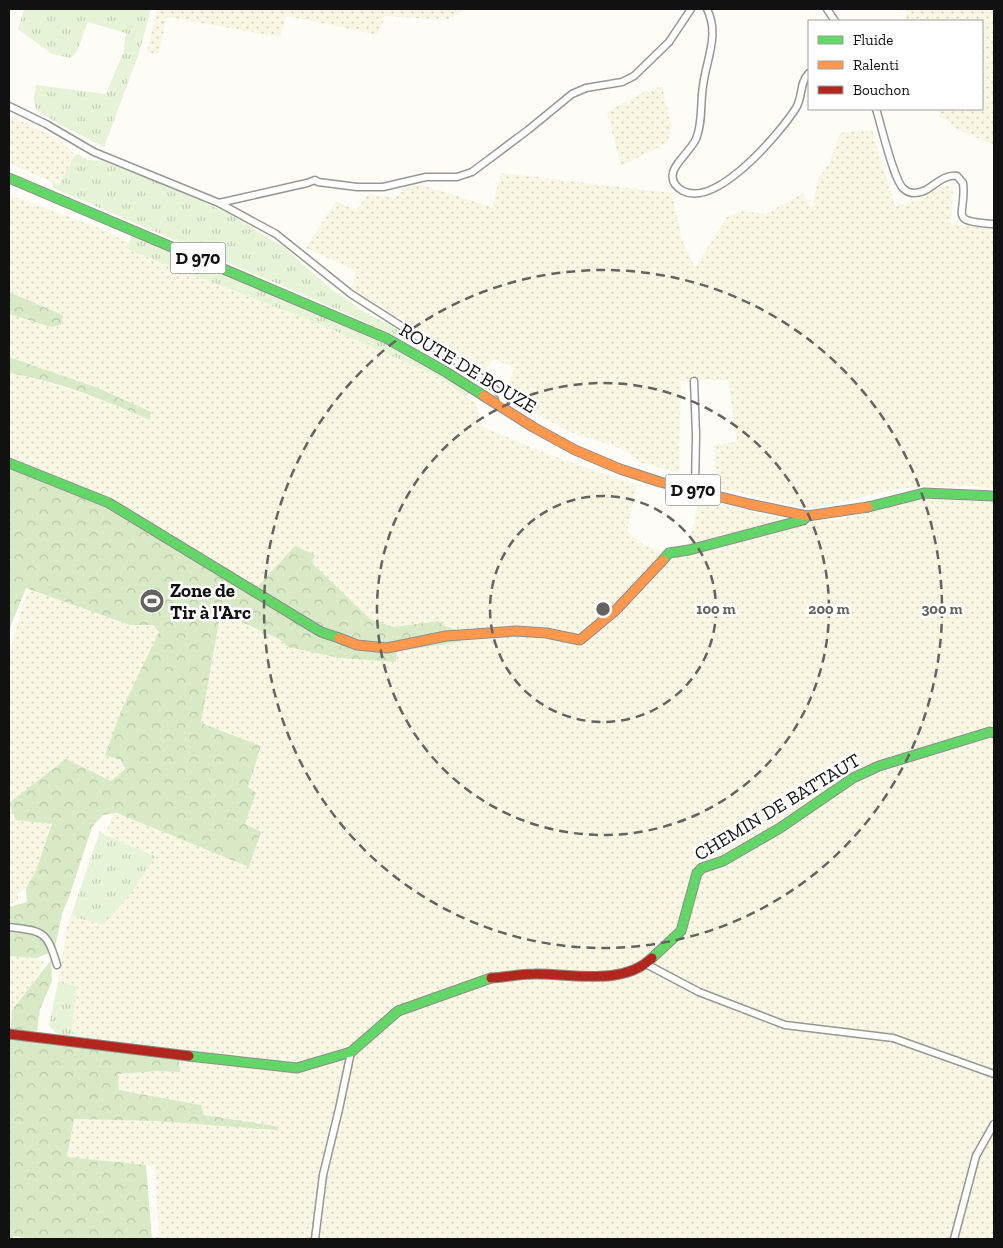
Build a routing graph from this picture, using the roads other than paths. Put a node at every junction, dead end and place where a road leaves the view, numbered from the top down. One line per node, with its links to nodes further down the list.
1 (691, 9): 9 (street)
2 (707, 9): 5 (street)
3 (827, 9): 4 (street)
4 (834, 20)
5 (808, 74)
6 (9, 106): 9 (street)
7 (876, 110): 10 (street)
8 (9, 178): 12 (street, ROUTE DE BOUZE / D 970)
9 (219, 203): 12 (street)
10 (994, 224)
11 (694, 381): 14 (street)
12 (506, 410): 14 (street, ROUTE DE BOUZE / D 970)
13 (9, 463): 16 (street)
14 (695, 490): 16 (street, ROUTE DE BOUZE / D 970)
15 (994, 496): 16 (street, ROUTE DE BOUZE / D 970)
16 (807, 516)
17 (994, 733): 19 (street, CHEMIN DE BATTAUT)
18 (9, 927): 20 (street)
19 (646, 964): 22 (street, CHEMIN DE BATTAUT); 23 (street)
20 (57, 965)
21 (9, 1034): 22 (street)
22 (351, 1052): 25 (street)
23 (994, 1074)
24 (994, 1124): 26 (street)
25 (315, 1239)
26 (954, 1239)

